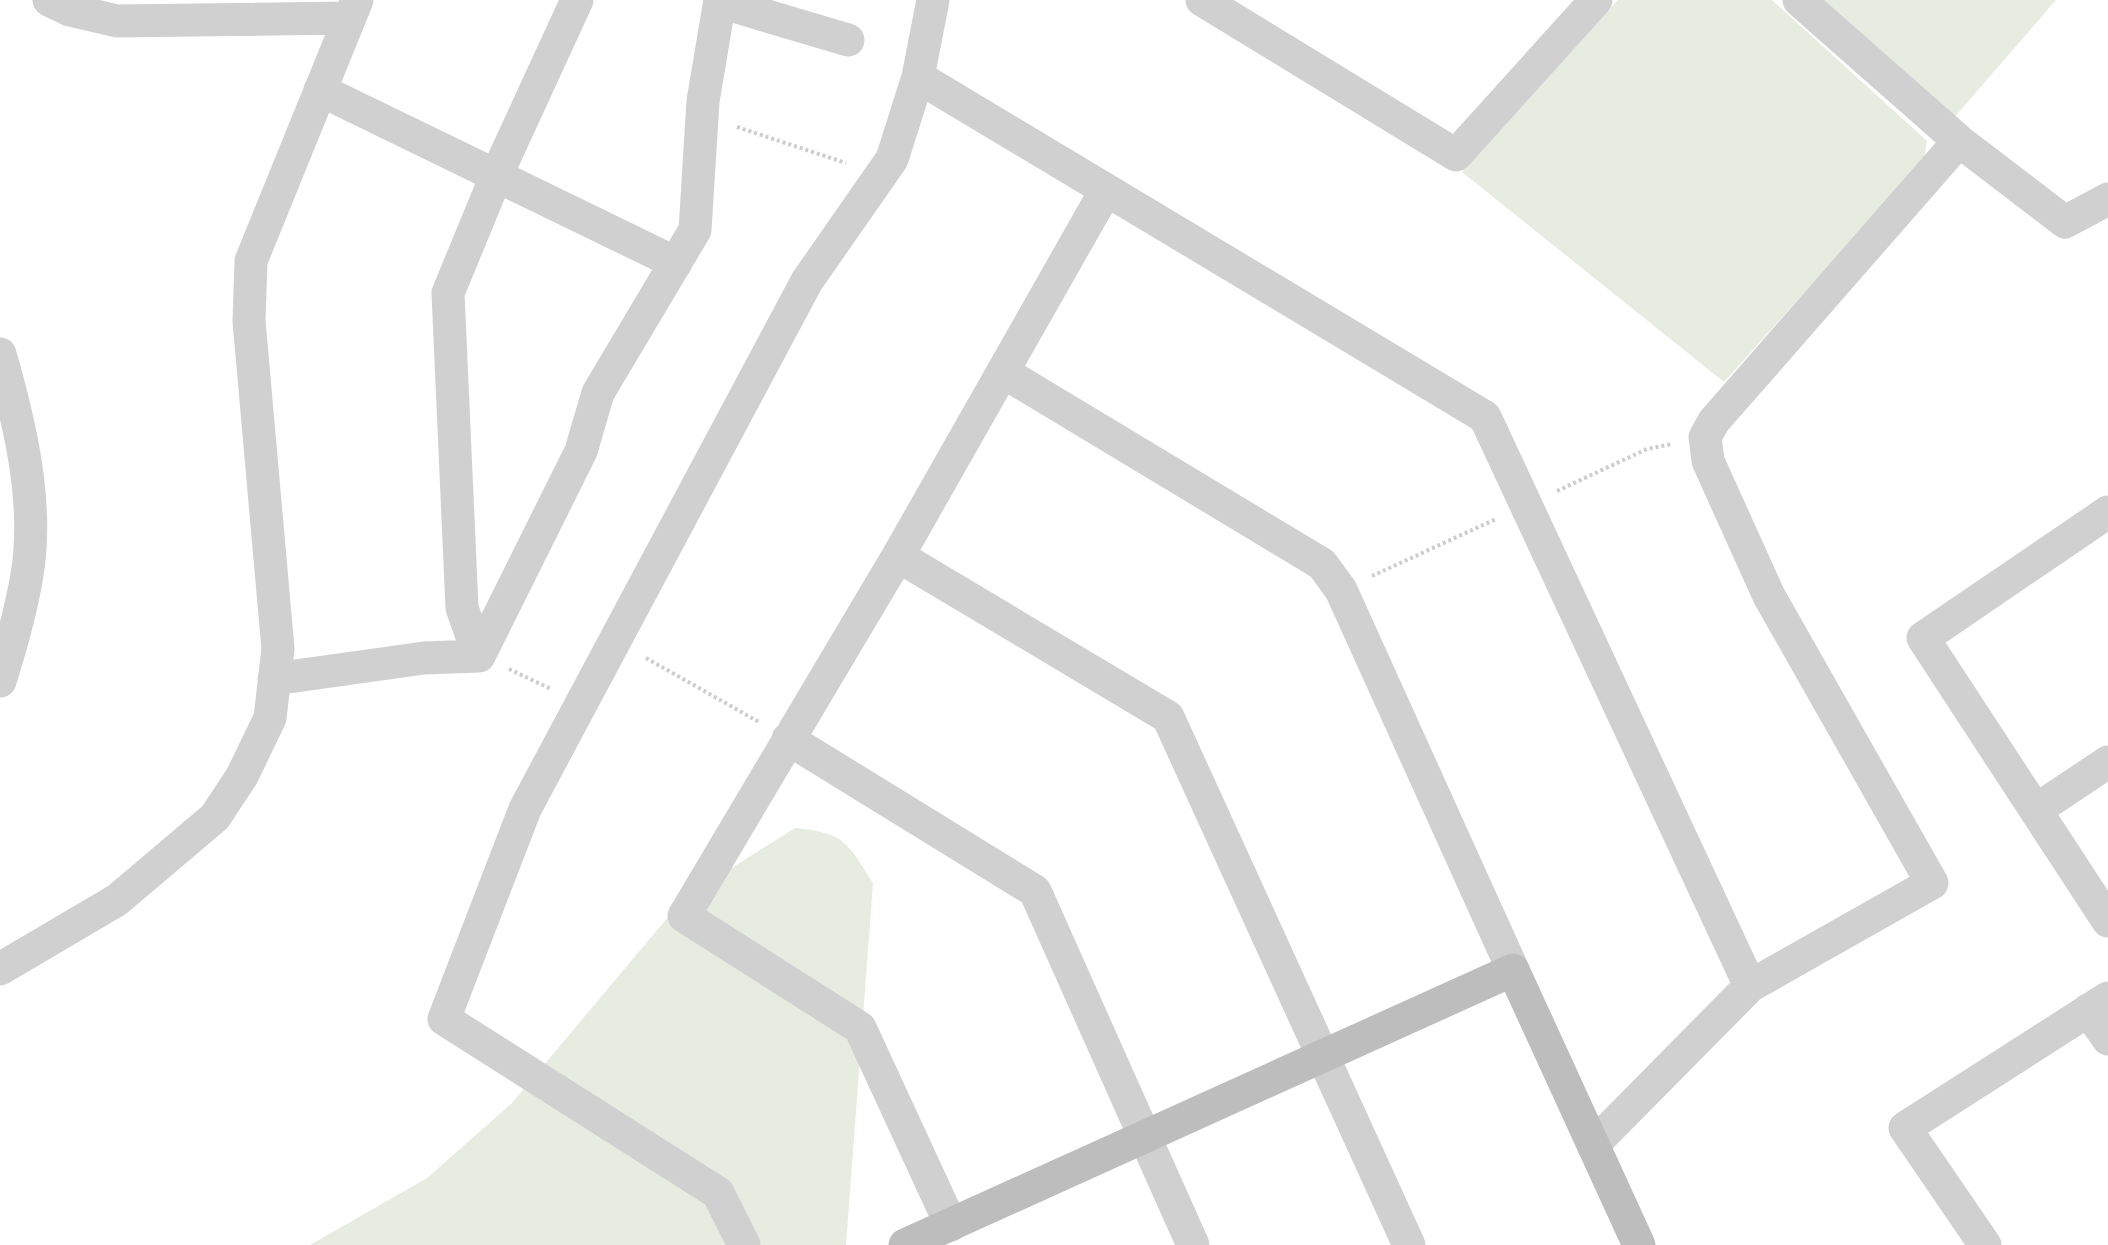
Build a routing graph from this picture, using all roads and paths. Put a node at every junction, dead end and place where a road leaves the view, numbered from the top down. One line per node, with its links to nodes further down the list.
1 (49, 0): 8 (street)
2 (577, 0): 15 (street)
3 (933, 0): 10 (street)
4 (1202, 0): 5 (street)
5 (1596, 0)
6 (1799, 0): 13 (street)
7 (720, 1): 9 (street); 12 (street)
8 (354, 9): 11 (street)
9 (848, 40)
10 (918, 77): 16 (street); 26 (street)
11 (320, 90): 15 (street); 28 (street)
12 (702, 116): 14 (path); 18 (street)
13 (1959, 141): 17 (street); 21 (street)
14 (853, 165)
15 (497, 174): 18 (street); 27 (street)
16 (1106, 190): 20 (street); 22 (street)
17 (2108, 199)
18 (676, 263): 27 (street)
19 (0, 354): 29 (street)
20 (1004, 372): 24 (street); 25 (street)
21 (1705, 437): 22 (path); 37 (street)
22 (1527, 505): 25 (path); 37 (street)
23 (2108, 512): 33 (street)
24 (898, 556): 31 (street); 40 (street)
25 (1341, 590): 36 (street)
26 (615, 640): 30 (street); 31 (path)
27 (479, 656): 28 (street); 30 (path)
28 (274, 679): 35 (street)
29 (0, 681)
30 (582, 703): 44 (street)
31 (788, 739): 41 (street); 43 (street)
32 (2108, 762): 33 (street)
33 (2036, 810): 34 (street)
34 (2108, 921)
35 (0, 969)
36 (1513, 970): 40 (street); 42 (street)
37 (1750, 986): 42 (street)
38 (2098, 1004): 39 (street); 49 (street)
39 (2108, 1039)
40 (1322, 1055): 41 (street); 47 (street)
41 (1143, 1137): 43 (street); 46 (street)
42 (1593, 1145): 48 (street)
43 (956, 1235): 45 (street)
44 (744, 1245)
45 (905, 1245)
46 (1193, 1245)
47 (1409, 1245)
48 (1639, 1245)
49 (1985, 1245)

